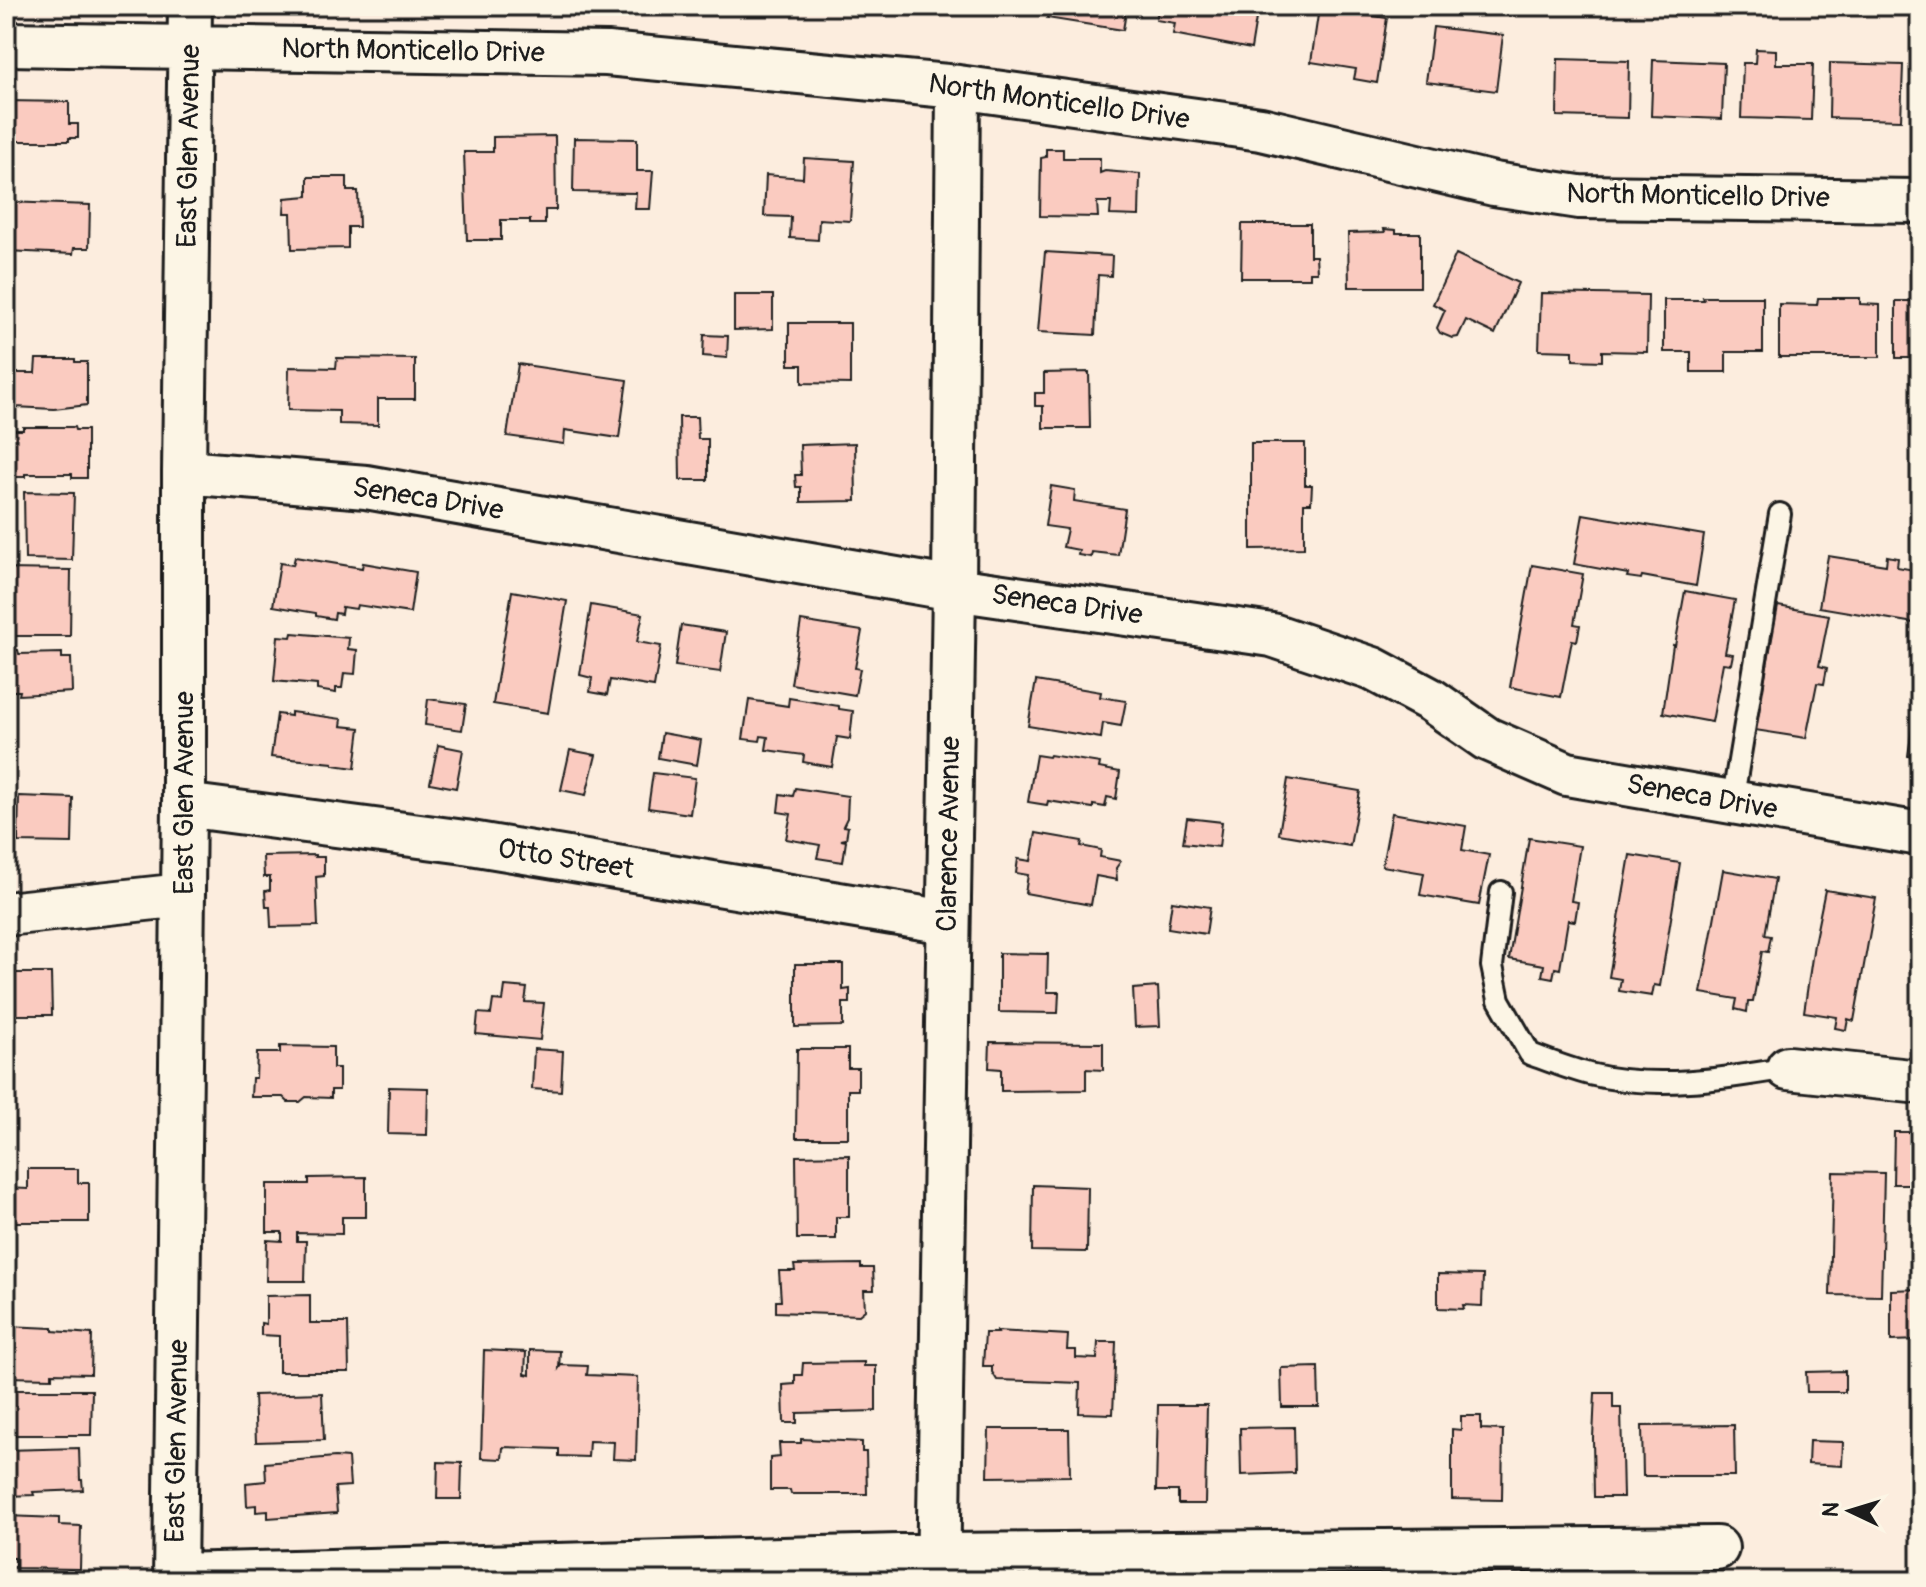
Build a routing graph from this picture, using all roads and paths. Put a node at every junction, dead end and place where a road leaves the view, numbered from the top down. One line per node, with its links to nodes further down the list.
1 (190, 6): 3 (street, East Glen Avenue)
2 (6, 44): 3 (street, North Monticello Drive)
3 (191, 48): 4 (street, North Monticello Drive); 6 (street, East Glen Avenue)
4 (958, 87): 5 (street, North Monticello Drive); 8 (street, Clarence Avenue)
5 (1920, 201)
6 (184, 472): 8 (street, Seneca Drive); 10 (street, East Glen Avenue)
7 (1780, 514): 9 (lane)
8 (954, 589): 9 (street, Seneca Drive); 15 (street, Clarence Avenue)
9 (1732, 803): 11 (street, Seneca Drive)
10 (184, 805): 13 (street, East Glen Avenue); 15 (street, Otto Street)
11 (1920, 834)
12 (1501, 892): 16 (lane)
13 (183, 895): 14 (street); 20 (street, East Glen Avenue)
14 (6, 914)
15 (947, 922): 19 (street, Clarence Avenue)
16 (1788, 1068): 17 (street)
17 (1920, 1082)
18 (1717, 1548): 19 (street)
19 (938, 1568): 20 (street)
20 (175, 1578)

